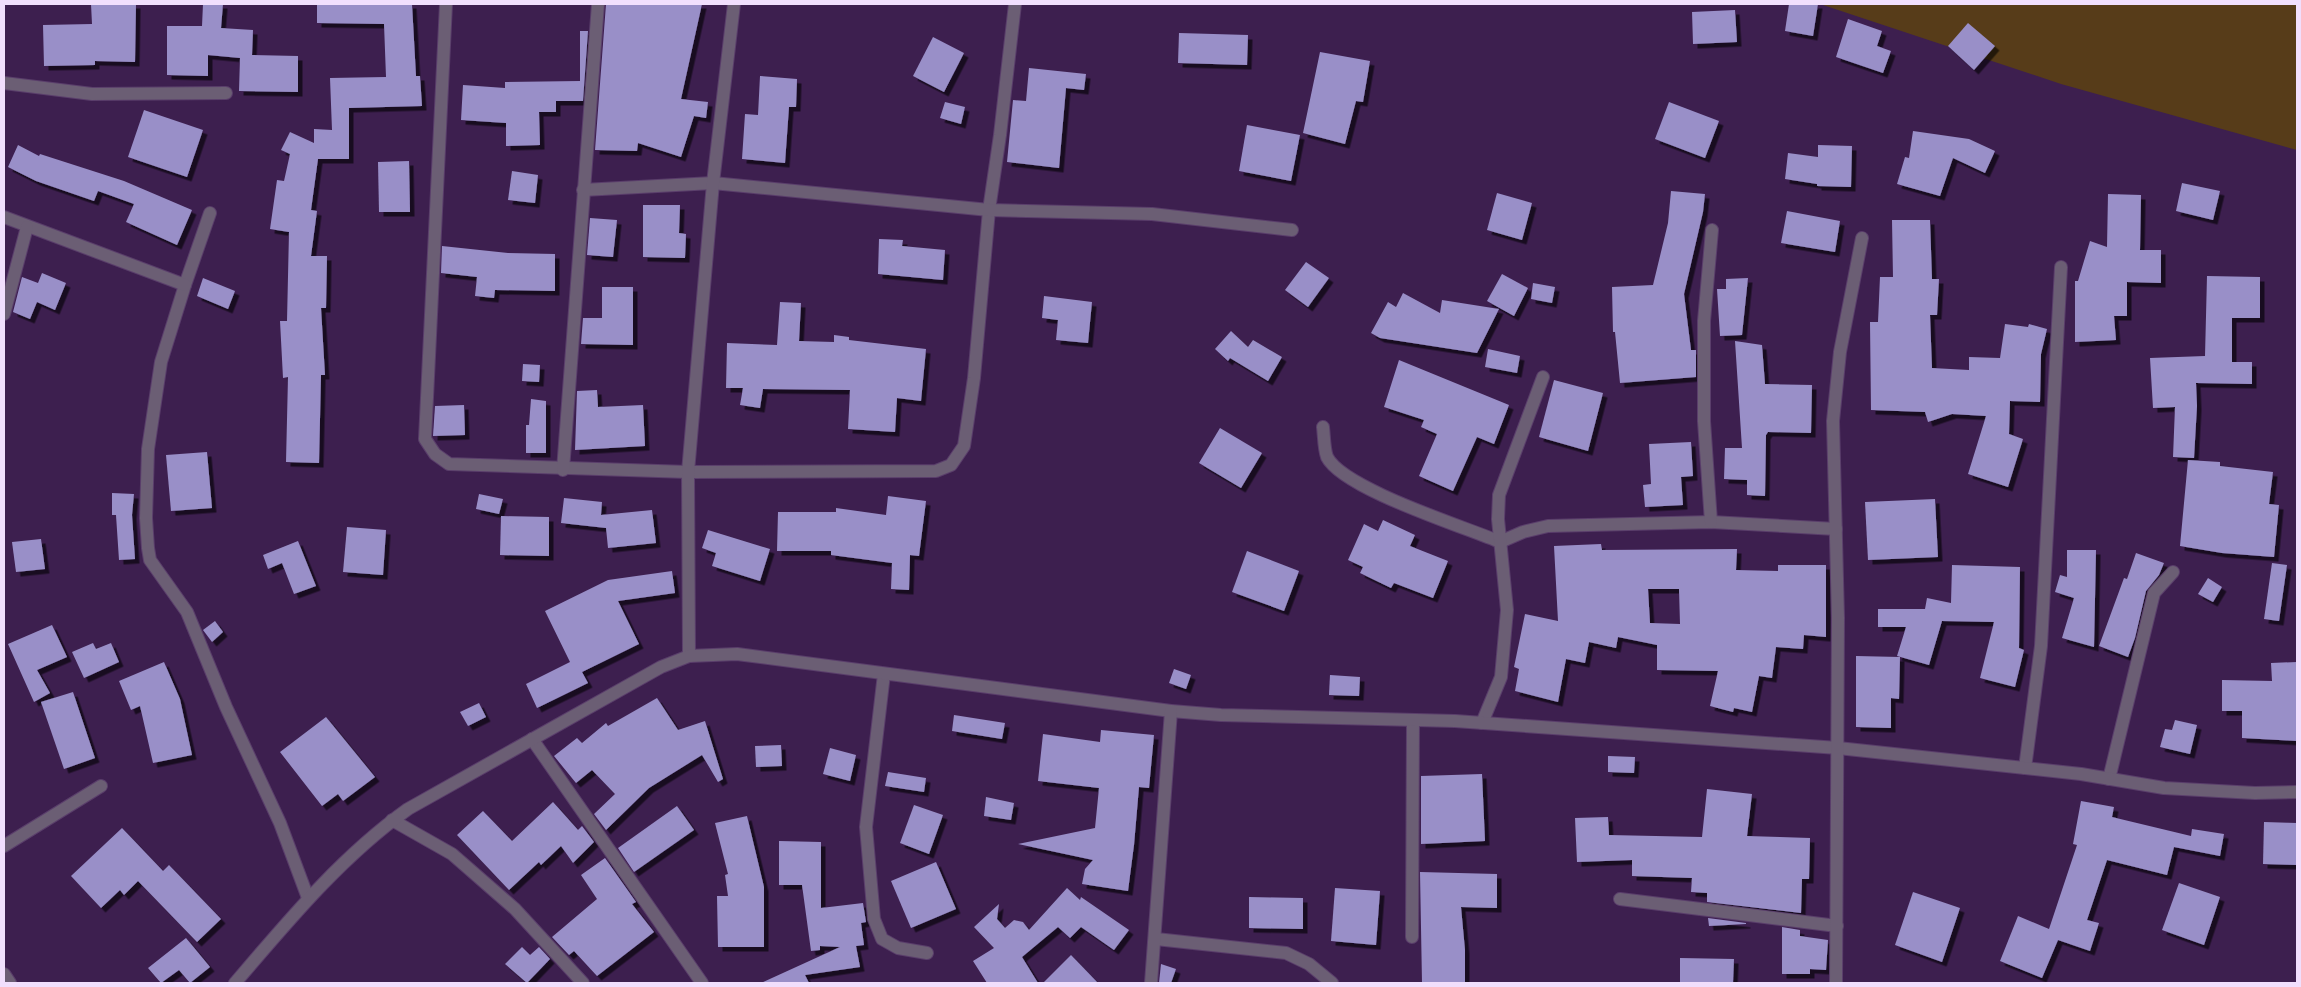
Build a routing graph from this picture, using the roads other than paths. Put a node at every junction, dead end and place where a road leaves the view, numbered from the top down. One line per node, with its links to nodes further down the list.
1 (446, 4): 21 (street)
2 (598, 4): 8 (street)
3 (734, 4): 7 (street)
4 (1015, 4): 9 (street)
5 (4, 83): 6 (street)
6 (226, 93)
7 (712, 184): 8 (street); 9 (street); 22 (street)
8 (583, 190): 21 (street)
9 (989, 210): 13 (street); 22 (street)
10 (210, 213): 17 (street)
11 (4, 217): 12 (street)
12 (27, 227): 17 (street); 18 (street)
13 (1292, 230)
14 (1712, 230): 23 (street)
15 (1862, 238): 24 (street)
16 (2061, 267): 34 (street)
17 (184, 284): 40 (street)
18 (4, 314)
19 (1543, 377): 25 (street)
20 (1323, 427): 25 (street)
21 (563, 470): 22 (street)
22 (688, 472): 27 (street)
23 (1711, 522): 24 (street); 25 (street)
24 (1836, 529): 33 (street)
25 (1500, 542): 31 (street)
26 (2173, 572): 35 (street)
27 (689, 656): 28 (street); 32 (street)
28 (884, 674): 29 (street); 45 (street)
29 (1171, 711): 30 (street); 44 (street)
30 (1413, 720): 31 (street); 43 (street)
31 (1482, 723): 33 (street)
32 (532, 739): 38 (street); 50 (street)
33 (1838, 748): 34 (street); 42 (street)
34 (2025, 768): 35 (street)
35 (2109, 779): 37 (street)
36 (101, 786): 39 (street)
37 (2297, 792)
38 (392, 820): 40 (street); 49 (street)
39 (4, 846)
40 (308, 898): 48 (street)
41 (1620, 898): 42 (street)
42 (1837, 926): 53 (street)
43 (1412, 937)
44 (1156, 938): 51 (street); 52 (street)
45 (927, 953)
46 (4, 974): 47 (street)
47 (10, 983)
48 (235, 983)
49 (583, 983)
50 (702, 983)
51 (1151, 983)
52 (1332, 983)
53 (1836, 983)

